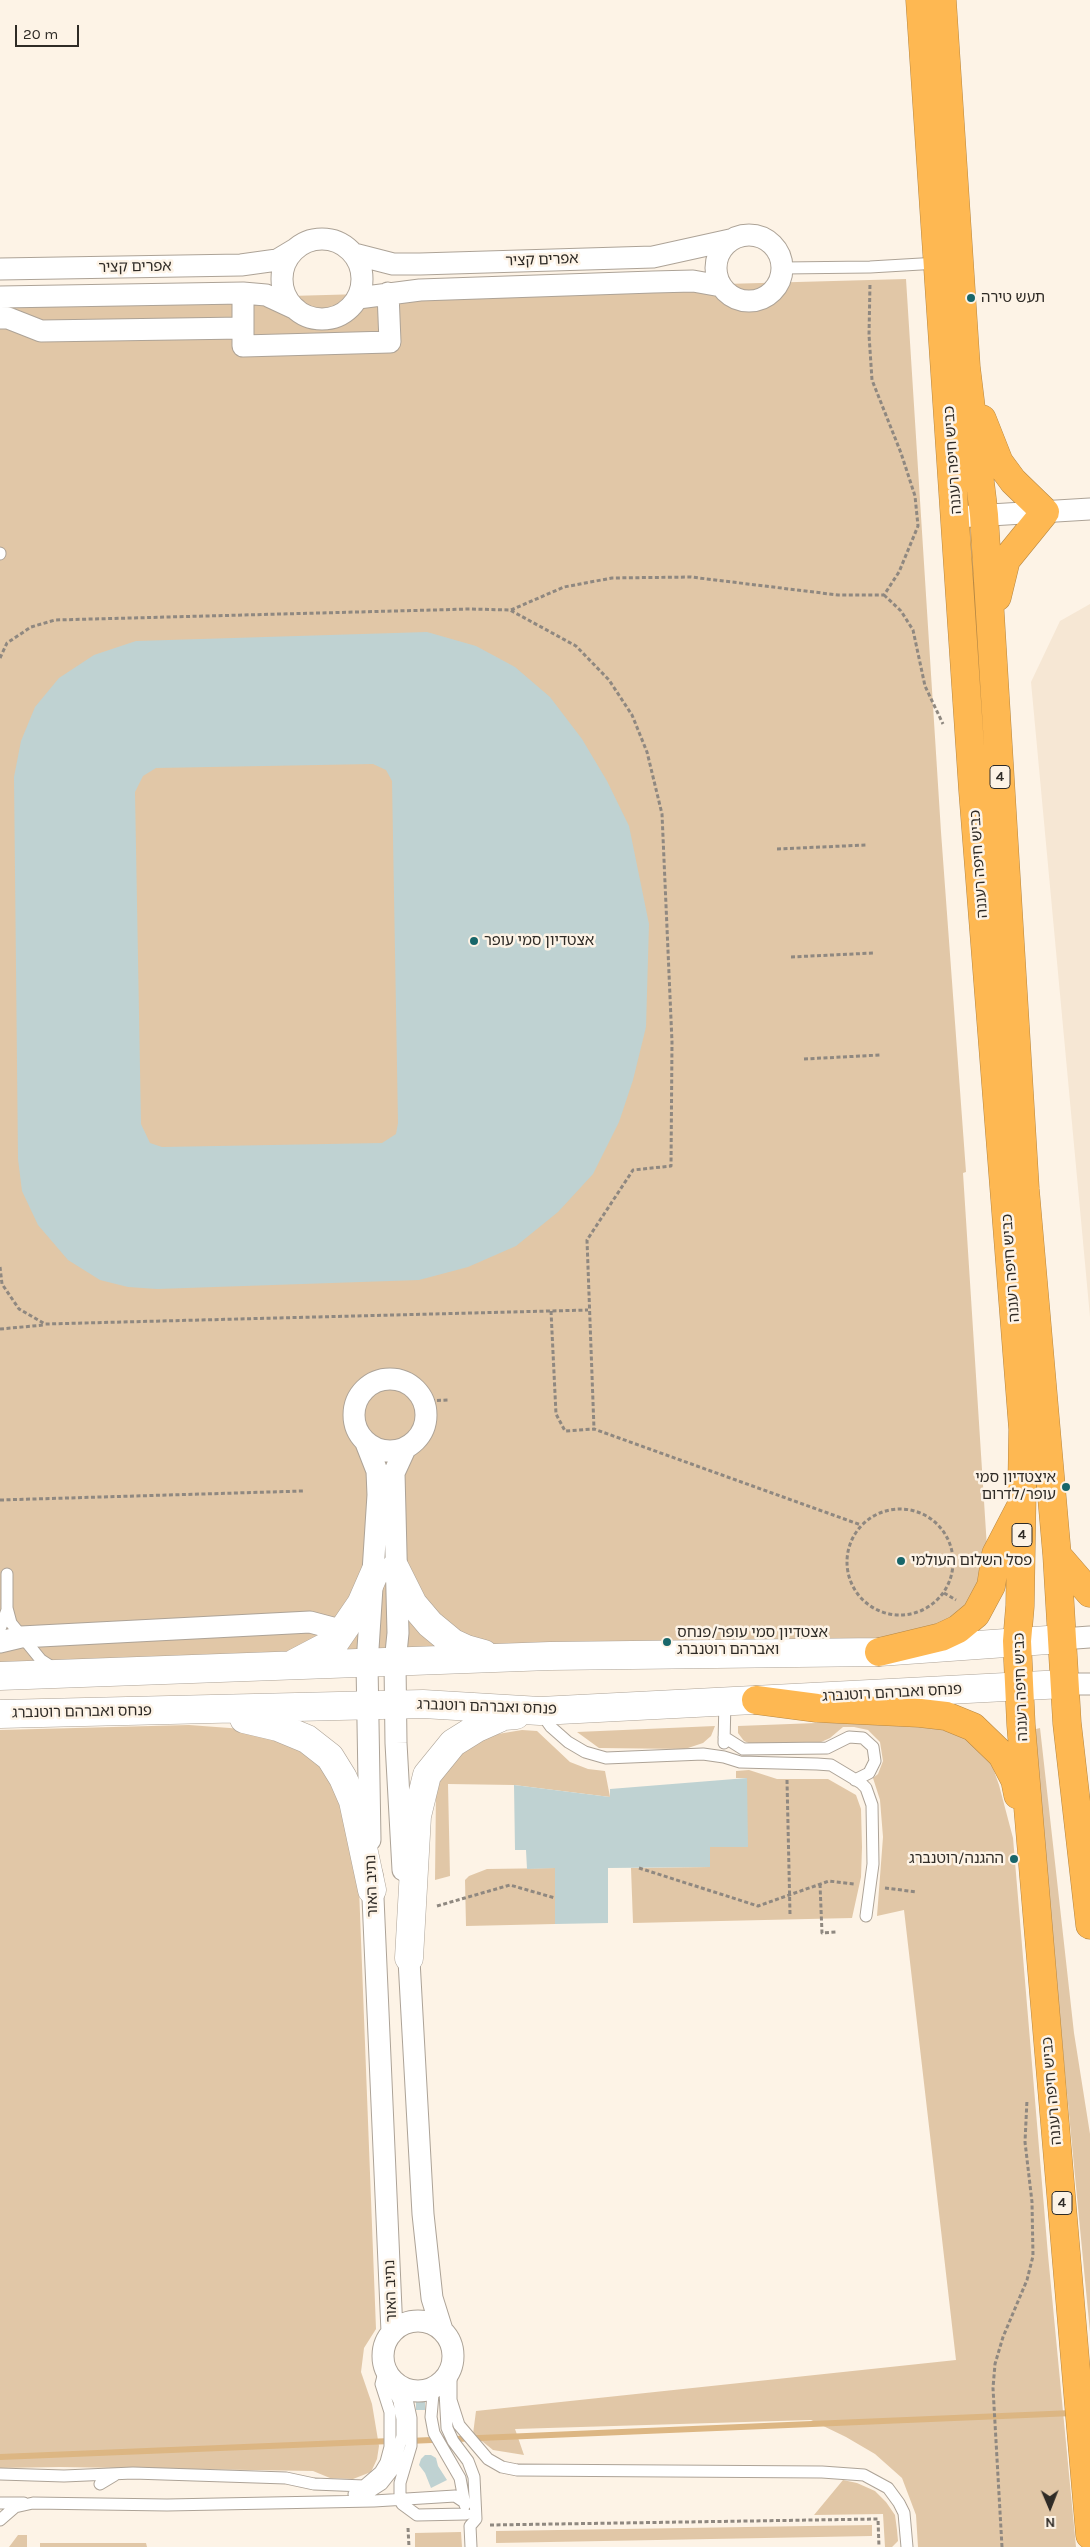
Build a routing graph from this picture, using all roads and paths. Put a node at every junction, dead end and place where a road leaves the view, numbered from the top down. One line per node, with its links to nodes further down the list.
1 (920, 0): 6 (highway, כביש חיפה רעננה / 4)
2 (942, 0): 19 (highway, כביש חיפה רעננה / 4)
3 (730, 240): 5 (street, אפרים קציר); 8 (street); 10 (street)
4 (297, 248): 5 (street); 9 (street, אפרים קציר); 16 (street)
5 (354, 254): 15 (street)
6 (940, 263): 7 (lane); 23 (highway, כביש חיפה רעננה / 4)
7 (870, 267): 8 (lane); 24 (path)
8 (783, 268): 10 (street)
9 (0, 269)
10 (721, 286): 12 (street, אפרים קציר)
11 (243, 293): 13 (street, אפרים קציר); 16 (street, אפרים קציר); 18 (street)
12 (388, 293): 15 (street, אפרים קציר); 18 (street)
13 (34, 296): 14 (street, אפרים קציר); 17 (lane)
14 (0, 297)
15 (358, 298): 16 (street)
16 (296, 309)
17 (3, 322): 18 (street)
18 (243, 328)
19 (966, 367): 21 (highway); 22 (highway, כביש חיפה רעננה / 4)
20 (1090, 509): 21 (street)
21 (1045, 512): 22 (street); 28 (highway)
22 (984, 515): 23 (street); 28 (highway, כביש חיפה רעננה / 4)
23 (957, 517): 49 (highway, כביש חיפה רעננה / 4)
24 (884, 595): 25 (path); 29 (path)
25 (510, 610): 26 (path); 38 (path)
26 (2, 649): 27 (path)
27 (0, 658)
28 (996, 698): 51 (highway, כביש חיפה רעננה / 4)
29 (944, 727)
30 (866, 845): 31 (path)
31 (777, 849)
32 (873, 953): 33 (path)
33 (791, 957)
34 (880, 1055): 35 (path)
35 (804, 1059)
36 (0, 1267): 37 (path)
37 (1, 1286): 40 (path)
38 (588, 1310): 39 (path); 44 (path)
39 (551, 1311): 40 (path); 44 (path)
40 (45, 1324): 41 (path)
41 (0, 1330)
42 (448, 1400): 43 (path)
43 (424, 1401): 45 (street); 46 (street)
44 (594, 1429): 50 (path)
45 (366, 1443): 46 (street); 52 (street, נתיב האור)
46 (405, 1449): 52 (street, נתיב האור)
47 (303, 1491): 48 (path)
48 (0, 1500)
49 (1023, 1503): 61 (highway, כביש חיפה רעננה / 4); 63 (highway)
50 (861, 1525): 50 (path)
51 (1057, 1555): 54 (highway); 60 (highway, כביש חיפה רעננה / 4)
52 (385, 1570): 57 (main road); 64 (main road); 65 (street, נתיב האור); 66 (street, נתיב האור)
53 (7, 1574): 55 (lane)
54 (1090, 1593)
55 (7, 1608): 56 (lane); 58 (lane)
56 (0, 1629)
57 (344, 1631): 58 (street); 67 (main road)
58 (21, 1637): 62 (street); 68 (lane)
59 (1090, 1637): 60 (street)
60 (1062, 1639): 61 (main road); 70 (highway, כביש חיפה רעננה / 4)
61 (1017, 1641): 63 (main road); 71 (highway, כביש חיפה רעננה / 4)
62 (0, 1642)
63 (879, 1652): 64 (main road)
64 (498, 1658): 65 (main road)
65 (395, 1663): 66 (main road); 74 (street, נתיב האור)
66 (367, 1664): 67 (main road); 75 (street, נתיב האור)
67 (290, 1665): 68 (main road)
68 (63, 1674): 69 (main road)
69 (0, 1676)
70 (1077, 1684): 71 (main road, פנחס ואברהם רוטנברג); 94 (highway, כביש חיפה רעננה / 4)
71 (1018, 1686): 72 (main road, פנחס ואברהם רוטנברג); 84 (highway, כביש חיפה רעננה / 4)
72 (756, 1700): 73 (main road, פנחס ואברהם רוטנברג); 84 (highway)
73 (725, 1701): 77 (main road, פנחס ואברהם רוטנברג); 79 (lane)
74 (397, 1704): 75 (main road, פנחס ואברהם רוטנברג); 77 (main road, פנחס ואברהם רוטנברג); 96 (street, נתיב האור)
75 (370, 1705): 76 (main road, פנחס ואברהם רוטנברג); 87 (street, נתיב האור)
76 (168, 1711): 78 (main road, פנחס ואברהם רוטנברג); 87 (main road)
77 (540, 1711): 80 (lane); 96 (main road)
78 (0, 1714)
79 (724, 1737): 80 (lane); 82 (lane)
80 (724, 1757): 81 (lane)
81 (786, 1764): 82 (lane); 89 (path)
82 (855, 1780): 86 (lane)
83 (638, 1868): 89 (path)
84 (1034, 1871): 120 (highway, כביש חיפה רעננה / 4)
85 (820, 1884): 86 (path); 89 (path); 95 (path)
86 (870, 1886): 88 (path); 93 (lane)
87 (372, 1890): 99 (street, נתיב האור)
88 (917, 1892)
89 (789, 1895): 92 (path)
90 (555, 1898): 91 (path)
91 (437, 1906)
92 (790, 1914)
93 (866, 1916)
94 (1090, 1925)
95 (837, 1932)
96 (409, 1958): 98 (street, נתיב האור)
97 (1027, 2093): 125 (path)
98 (442, 2330): 99 (street); 101 (street)
99 (392, 2332): 100 (street)
100 (385, 2368): 101 (street); 105 (lane); 108 (lane); 109 (lane)
101 (451, 2369): 113 (lane); 118 (lane); 124 (lane)
102 (0, 2474): 104 (lane)
103 (119, 2474): 104 (lane); 106 (lane); 108 (lane)
104 (64, 2476): 107 (lane)
105 (400, 2483): 110 (lane); 111 (lane)
106 (100, 2484)
107 (85, 2485)
108 (364, 2486): 109 (lane)
109 (346, 2495): 112 (lane)
110 (400, 2499): 111 (lane); 113 (lane); 116 (lane)
111 (374, 2501): 112 (lane)
112 (300, 2502): 115 (lane)
113 (464, 2502): 116 (lane)
114 (0, 2503): 115 (lane)
115 (33, 2503): 117 (lane)
116 (466, 2514): 118 (lane)
117 (0, 2520)
118 (470, 2526): 122 (lane); 123 (path)
119 (415, 2528): 121 (path)
120 (1090, 2535)
121 (409, 2547)
122 (471, 2547)
123 (879, 2547)
124 (907, 2547)
125 (1002, 2547)

